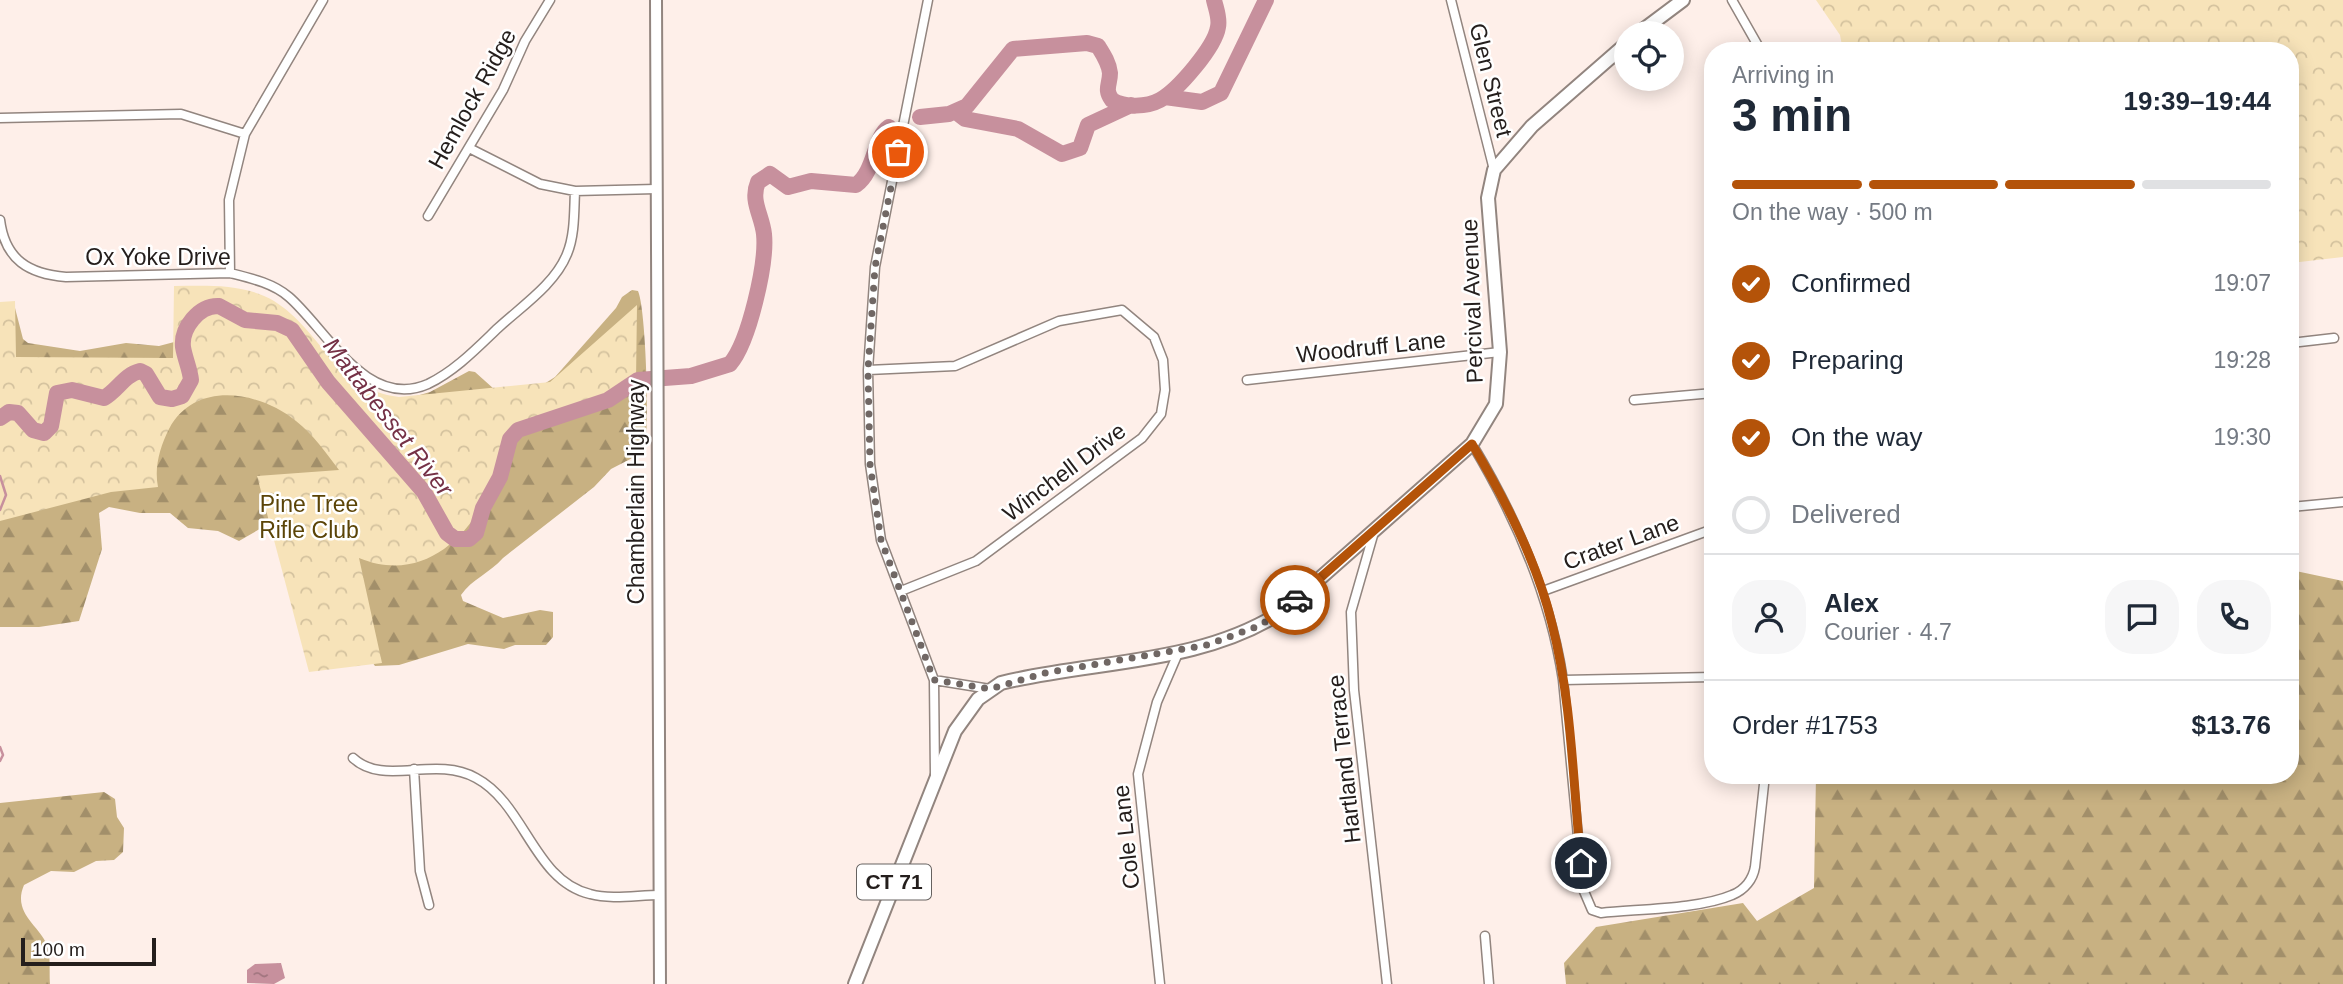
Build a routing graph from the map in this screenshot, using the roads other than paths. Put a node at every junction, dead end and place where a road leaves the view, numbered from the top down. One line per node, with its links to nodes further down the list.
1 (323, 0): 12 (street)
2 (550, 0): 13 (street, Hemlock Ridge)
3 (656, 0): 15 (main road, Chamberlain Highway)
4 (928, 0): 23 (street)
5 (1451, 0): 14 (street, Glen Street)
6 (1683, 0): 8 (main road)
7 (1731, 0): 9 (street)
8 (1655, 21)
9 (1756, 42)
10 (1614, 54): 14 (main road)
11 (0, 118): 12 (street)
12 (245, 134): 19 (street)
13 (469, 148): 16 (street); 17 (street, Hemlock Ridge)
14 (1494, 170): 22 (main road, Percival Avenue / CT 71)
15 (656, 189): 16 (street); 43 (main road, Chamberlain Highway)
16 (575, 191): 19 (street, Ox Yoke Drive)
17 (428, 216)
18 (0, 220): 19 (street, Ox Yoke Drive)
19 (230, 273)
20 (2334, 338): 21 (street)
21 (2299, 342)
22 (1500, 352): 24 (street, Woodruff Lane); 27 (main road, Percival Avenue / CT 71)
23 (868, 370): 32 (street); 32 (street, Winchell Drive)
24 (1247, 380)
25 (1704, 394): 26 (street)
26 (1634, 400)
27 (1472, 444): 30 (main road, Percival Avenue / CT 71); 33 (street)
28 (2343, 502): 29 (street)
29 (2299, 506)
30 (1374, 532): 34 (main road, Percival Avenue / CT 71); 49 (street, Hartland Terrace)
31 (1704, 532): 33 (street, Crater Lane)
32 (901, 591): 36 (street)
33 (1543, 592): 37 (street)
34 (1179, 651): 38 (main road, Percival Avenue / CT 71); 48 (street, Cole Lane)
35 (1704, 677): 37 (street)
36 (934, 680): 38 (street); 41 (street)
37 (1563, 680): 42 (street)
38 (990, 689): 41 (main road, Percival Avenue / CT 71)
39 (354, 758): 40 (street)
40 (414, 769): 43 (street); 44 (street)
41 (935, 782): 47 (main road, CT 71)
42 (1764, 784)
43 (660, 895): 46 (main road, Chamberlain Highway)
44 (429, 905)
45 (1485, 936): 50 (street)
46 (660, 984)
47 (855, 984)
48 (1160, 984)
49 (1387, 984)
50 (1489, 984)

